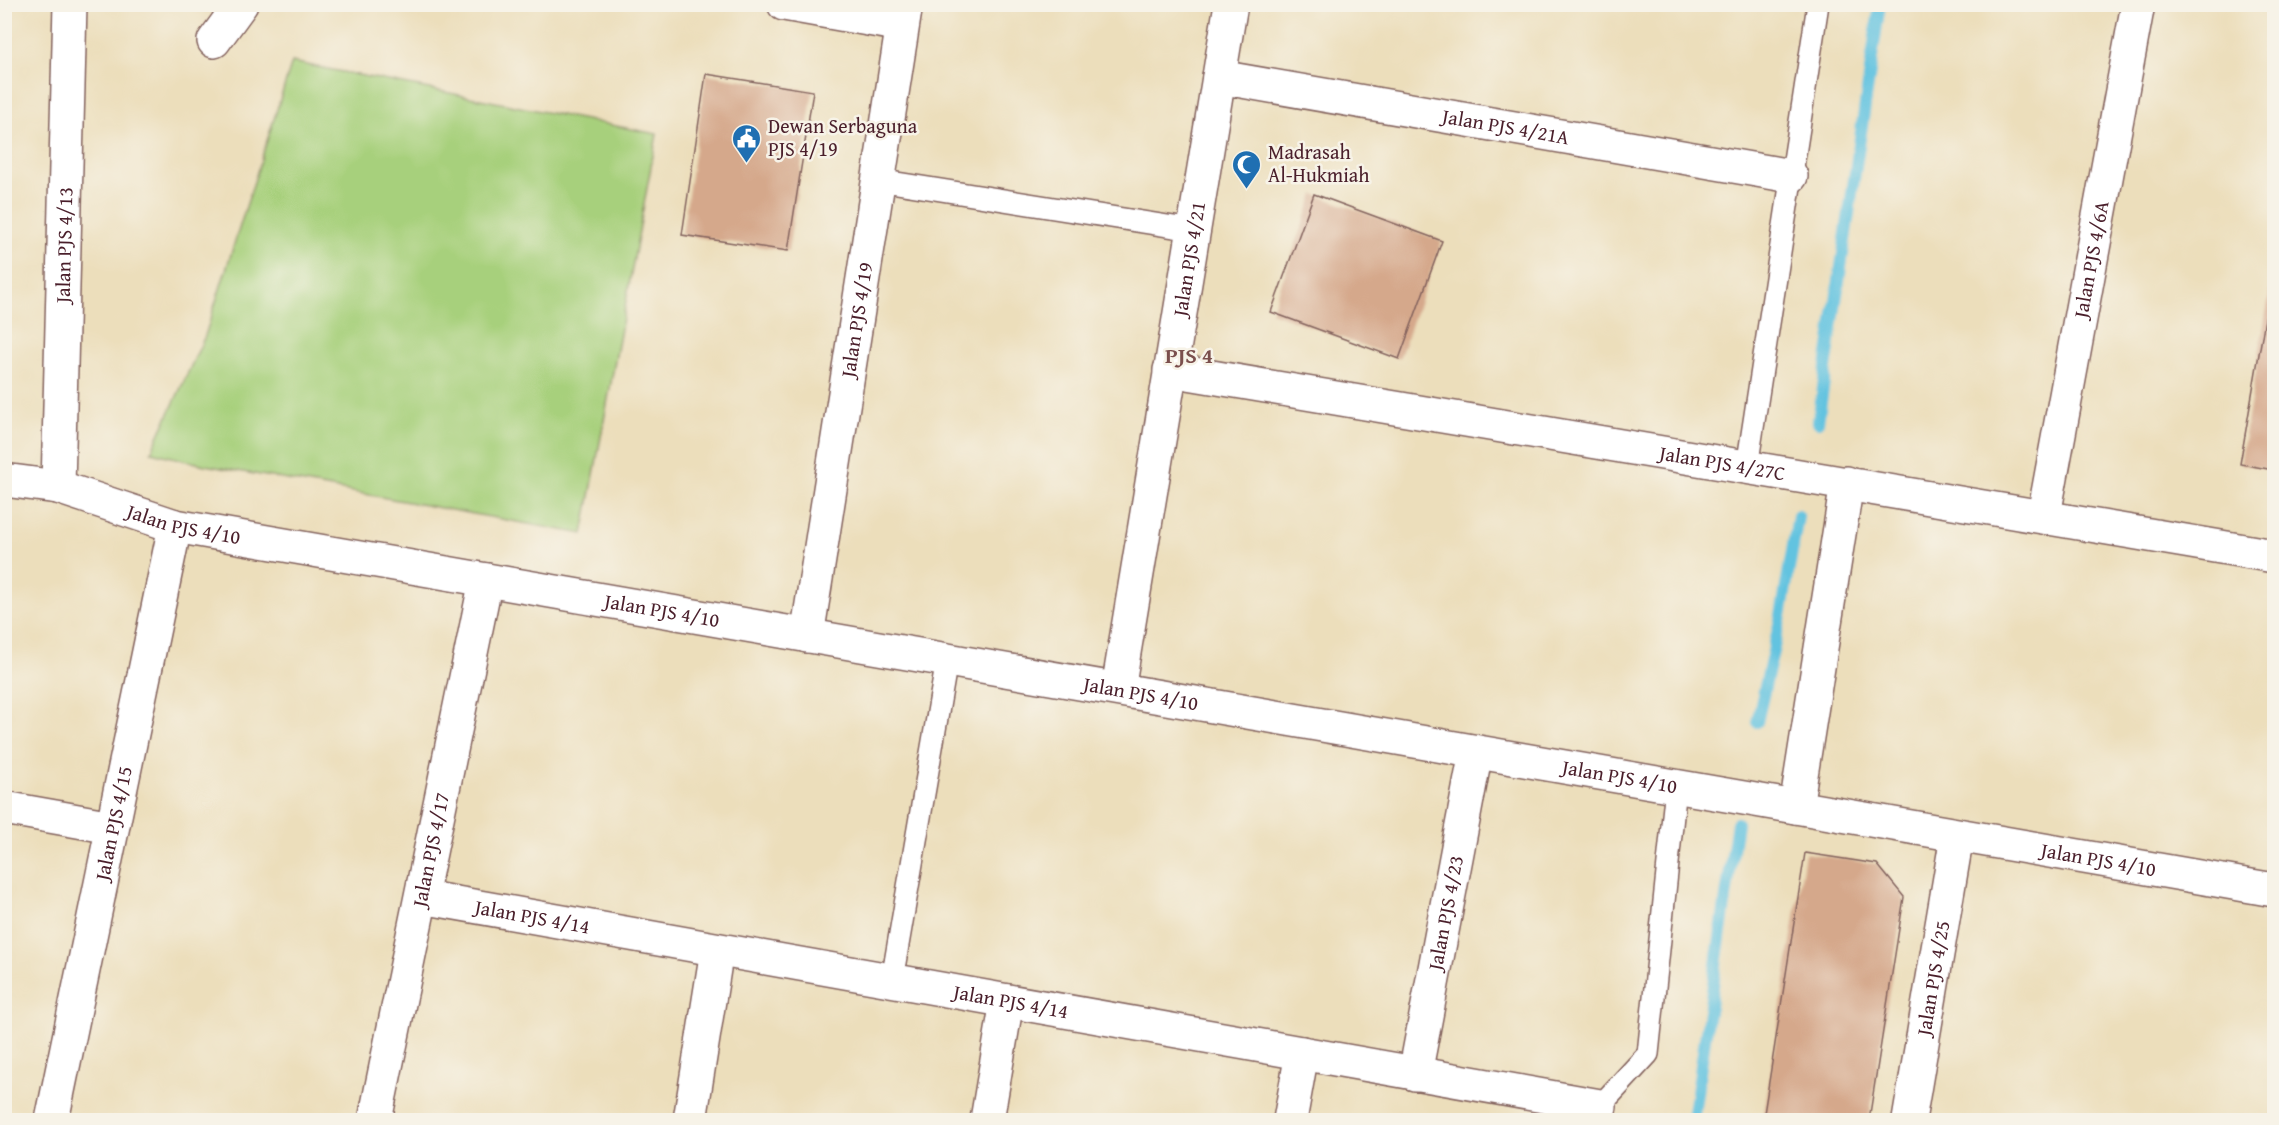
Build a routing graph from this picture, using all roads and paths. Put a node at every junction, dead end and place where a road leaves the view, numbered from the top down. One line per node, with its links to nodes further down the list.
1 (70, 4): 17 (street, Jalan PJS 4/13)
2 (241, 4): 8 (street)
3 (784, 4): 7 (street)
4 (1231, 4): 9 (street, Jalan PJS 4/21)
5 (1818, 4): 10 (lane)
6 (2138, 4): 18 (street, Jalan PJS 4/6A)
7 (904, 15): 11 (street, Jalan PJS 4/19)
8 (214, 41)
9 (1218, 77): 10 (street, Jalan PJS 4/21A); 12 (street, Jalan PJS 4/21)
10 (1791, 176): 14 (lane)
11 (878, 180): 12 (lane); 22 (street, Jalan PJS 4/19)
12 (1193, 230): 13 (street, Jalan PJS 4/21)
13 (1170, 370): 14 (street, Jalan PJS 4/27C); 24 (street, Jalan PJS 4/21)
14 (1747, 467): 16 (street, Jalan PJS 4/27C)
15 (7, 481): 17 (street, Jalan PJS 4/10)
16 (1847, 483): 18 (street, Jalan PJS 4/27C); 27 (street)
17 (58, 487): 19 (street, Jalan PJS 4/10)
18 (2044, 515): 20 (street, Jalan PJS 4/27C)
19 (175, 526): 21 (street, Jalan PJS 4/10); 29 (street, Jalan PJS 4/15)
20 (2274, 555)
21 (486, 580): 22 (street, Jalan PJS 4/10); 32 (street, Jalan PJS 4/17)
22 (807, 636): 23 (street, Jalan PJS 4/10)
23 (947, 660): 24 (street, Jalan PJS 4/10); 34 (lane)
24 (1118, 689): 25 (street, Jalan PJS 4/10)
25 (1476, 752): 26 (street, Jalan PJS 4/10); 37 (street, Jalan PJS 4/23)
26 (1676, 787): 27 (street, Jalan PJS 4/10); 38 (lane)
27 (1796, 807): 30 (street, Jalan PJS 4/10)
28 (4, 808): 29 (street)
29 (112, 828): 39 (street, Jalan PJS 4/15)
30 (1957, 836): 31 (street, Jalan PJS 4/10); 44 (street, Jalan PJS 4/25)
31 (2274, 891)
32 (422, 897): 33 (street, Jalan PJS 4/14); 40 (street, Jalan PJS 4/17)
33 (717, 950): 34 (street, Jalan PJS 4/14); 41 (street)
34 (892, 980): 35 (street, Jalan PJS 4/14)
35 (1007, 1001): 36 (street, Jalan PJS 4/14); 42 (street)
36 (1302, 1053): 37 (street, Jalan PJS 4/14); 43 (street)
37 (1415, 1074): 38 (street, Jalan PJS 4/14)
38 (1598, 1113)
39 (52, 1120)
40 (375, 1120)
41 (690, 1120)
42 (987, 1120)
43 (1290, 1120)
44 (1909, 1120)

